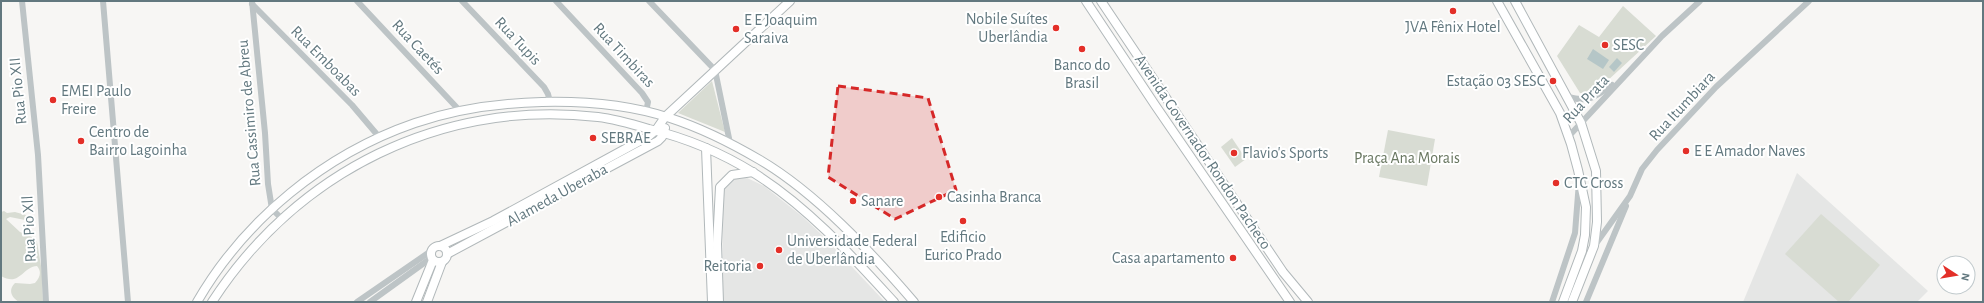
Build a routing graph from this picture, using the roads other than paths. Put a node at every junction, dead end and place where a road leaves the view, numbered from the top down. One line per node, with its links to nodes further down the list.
1 (22, 1): 30 (street, Rua Pio XII)
2 (103, 1): 43 (street)
3 (357, 1): 21 (street, Rua Caetés)
4 (462, 1): 20 (street, Rua Tupis)
5 (556, 1): 22 (street, Rua Timbiras)
6 (649, 1): 17 (street)
7 (790, 1): 17 (main road)
8 (1086, 1): 54 (main road, Avenida Governador Rondon Pacheco)
9 (1101, 1): 55 (main road, Avenida Governador Rondon Pacheco)
10 (1498, 1): 16 (main road)
11 (1515, 1): 15 (main road)
12 (1700, 1): 18 (street, Rua Prata)
13 (1809, 1): 33 (street, Rua Itumbiara)
14 (252, 2): 27 (street, Rua Emboabas); 34 (street, Rua Cassimiro de Abreu)
15 (1541, 46): 16 (main road); 19 (main road)
16 (1527, 53): 26 (main road)
17 (714, 70): 23 (main road); 28 (street)
18 (1622, 79): 19 (street, Rua Prata); 24 (street, Rua Prata)
19 (1568, 97): 24 (main road)
20 (550, 102): 21 (main road); 22 (main road)
21 (460, 111): 27 (main road)
22 (646, 112): 23 (main road)
23 (667, 117): 25 (main road); 28 (main road)
24 (1582, 123): 26 (street, Rua Prata); 37 (main road)
25 (660, 131): 29 (main road); 35 (main road); 36 (main road, Alameda Uberaba); 39 (main road, Alameda Uberaba)
26 (1569, 136): 32 (main road)
27 (380, 138): 34 (main road)
28 (730, 144): 53 (main road)
29 (706, 148): 31 (main road); 40 (main road)
30 (38, 155): 42 (street, Rua Pio Xll)
31 (753, 172): 40 (main road); 52 (main road)
32 (1579, 174): 41 (street); 57 (main road)
33 (1630, 196): 37 (street, Rua Itumbiara); 59 (street)
34 (272, 210): 35 (street); 44 (main road)
35 (282, 219): 45 (main road)
36 (440, 246): 38 (main road, Alameda Uberaba); 39 (main road)
37 (1593, 249): 58 (main road)
38 (432, 256): 39 (main road); 46 (street, Alameda Uberaba); 47 (street, Alameda Uberaba); 48 (main road)
39 (445, 258): 49 (main road)
40 (714, 260): 50 (main road); 51 (main road)
41 (1557, 292): 56 (street); 57 (street)
42 (46, 302)
43 (128, 302)
44 (197, 302)
45 (212, 302)
46 (358, 302)
47 (370, 302)
48 (416, 302)
49 (427, 302)
50 (712, 302)
51 (719, 302)
52 (894, 302)
53 (914, 302)
54 (1290, 302)
55 (1308, 302)
56 (1552, 302)
57 (1563, 302)
58 (1572, 302)
59 (1586, 302)

